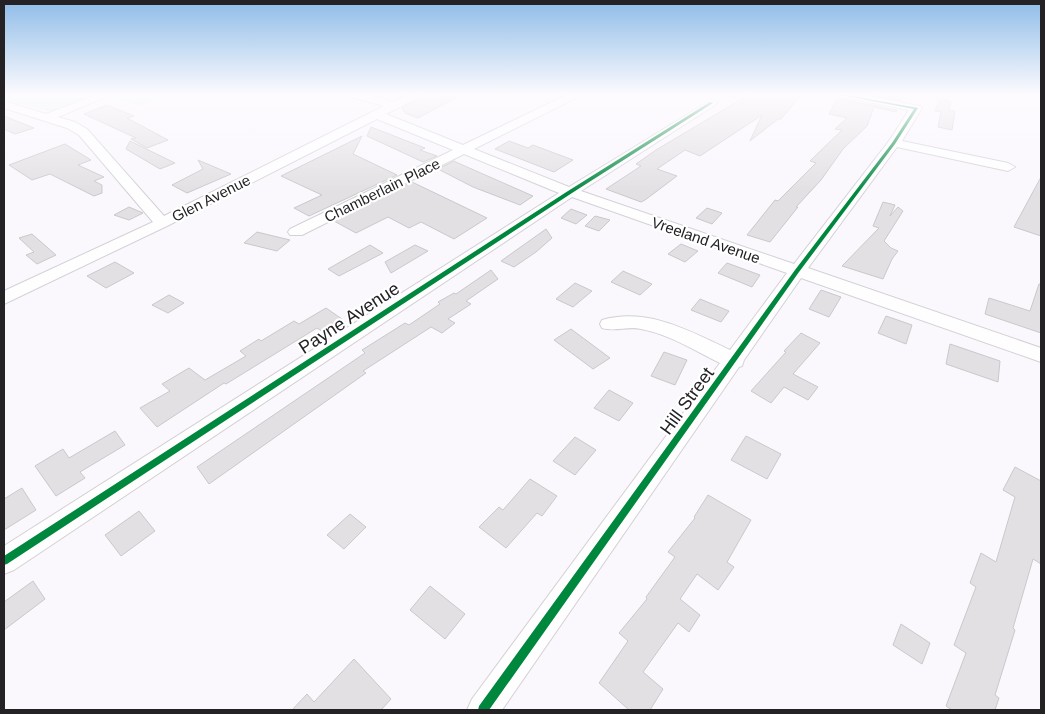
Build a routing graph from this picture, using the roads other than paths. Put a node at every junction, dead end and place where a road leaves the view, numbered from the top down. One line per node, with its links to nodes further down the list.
1 (75, 127): 11 (street)
2 (349, 127): 11 (street, Glen Avenue)
3 (409, 127): 8 (street, Vreeland Avenue)
4 (508, 127): 8 (street, Chamberlain Place)
5 (671, 127): 10 (street, Payne Avenue)
6 (904, 127): 7 (street, Hill Street)
7 (894, 143): 9 (street); 13 (street, Hill Street)
8 (464, 149): 10 (street, Vreeland Avenue); 12 (street, Chamberlain Place)
9 (1008, 167)
10 (570, 192): 13 (street, Vreeland Avenue); 18 (street, Payne Avenue)
11 (162, 223): 14 (street, Glen Avenue)
12 (296, 232)
13 (797, 271): 16 (street, Vreeland Avenue); 17 (street, Hill Street)
14 (4, 298)
15 (609, 324): 17 (street)
16 (1041, 355)
17 (735, 361): 19 (street, Hill Street)
18 (4, 561)
19 (482, 710)

